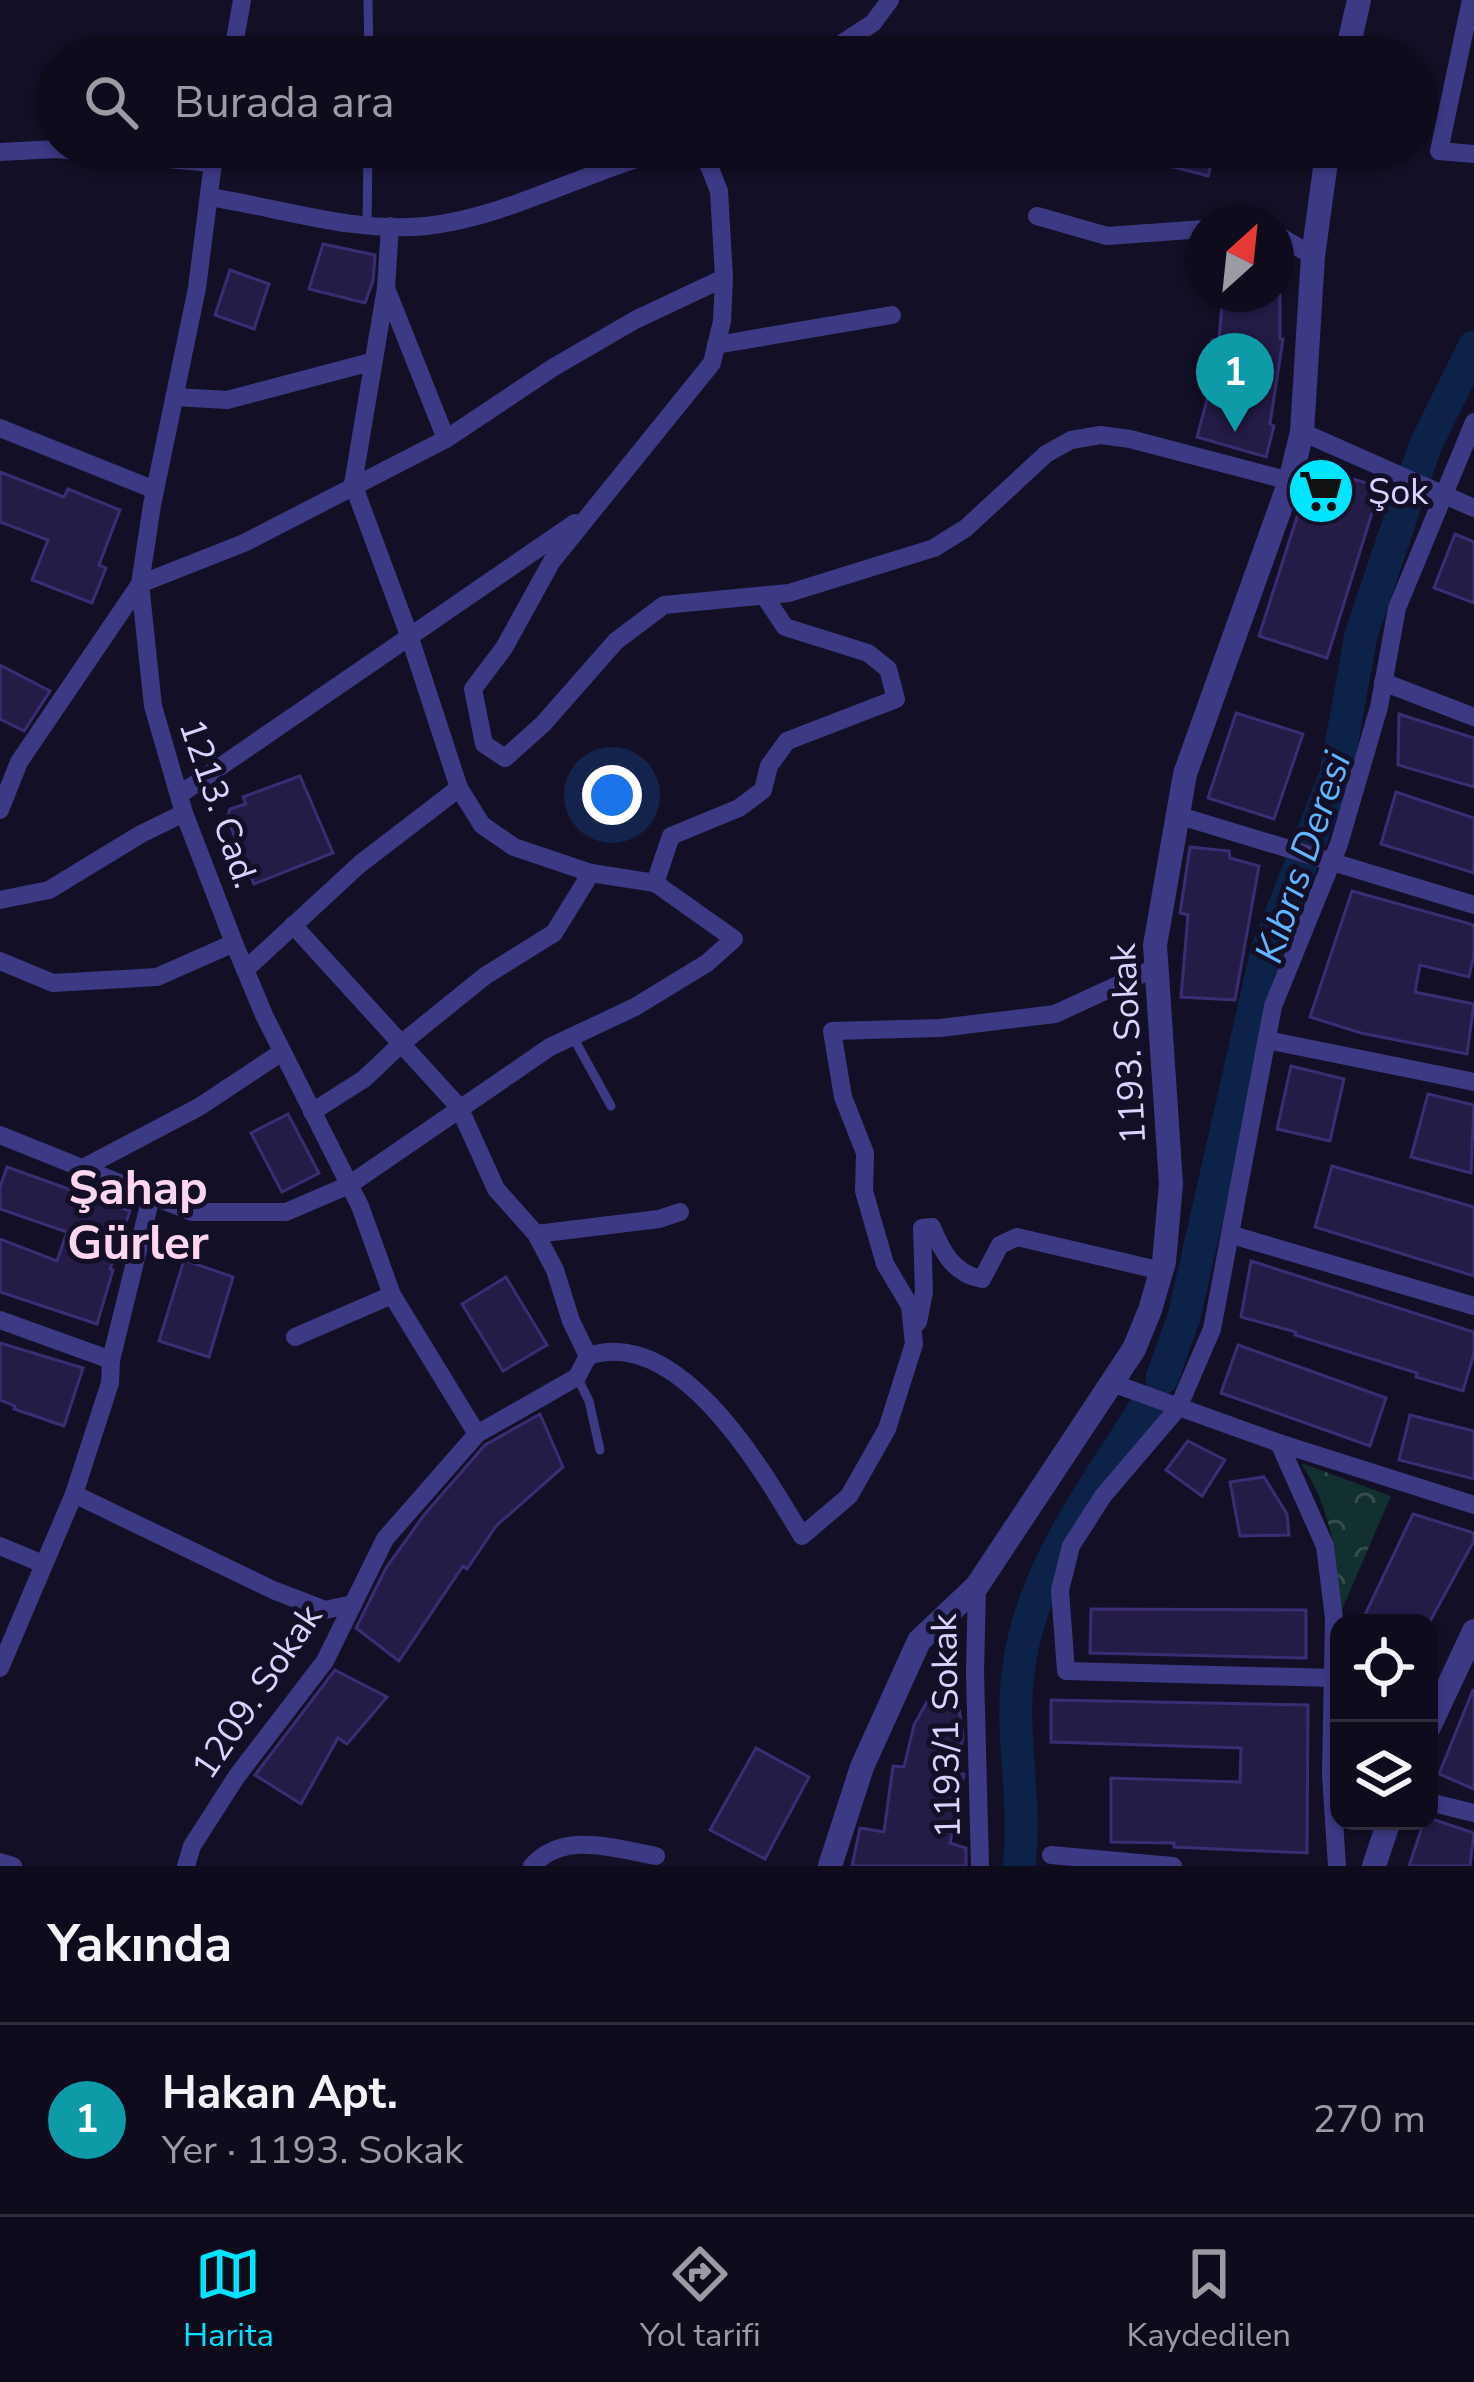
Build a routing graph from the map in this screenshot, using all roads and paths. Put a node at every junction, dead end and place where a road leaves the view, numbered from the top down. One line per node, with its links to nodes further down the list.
1 (242, 0): 6 (street)
2 (368, 0): 7 (lane)
3 (890, 0): 8 (street)
4 (1359, 0): 9 (street)
5 (1466, 2): 12 (street)
6 (236, 36)
7 (369, 36)
8 (852, 36)
9 (1351, 36)
10 (36, 150): 11 (street)
11 (0, 152)
12 (1474, 154)
13 (212, 168): 18 (street, 1213. Cad.)
14 (368, 168): 21 (lane)
15 (609, 168): 20 (street)
16 (710, 168): 25 (street)
17 (1325, 168): 24 (street, 1193. Sokak)
18 (209, 196): 21 (street); 30 (street, 1213. Cad.)
19 (1037, 216): 22 (street)
20 (390, 226): 21 (street); 26 (street)
21 (367, 227)
22 (1186, 230)
23 (1294, 245): 24 (street)
24 (1313, 256): 33 (street, 1193. Sokak)
25 (724, 278): 28 (street); 34 (street)
26 (386, 288): 29 (street); 34 (street)
27 (892, 316): 28 (street)
28 (716, 345): 40 (street)
29 (370, 362): 30 (street); 36 (street)
30 (174, 398): 37 (street, 1213. Cad.)
31 (1474, 422): 38 (street)
32 (0, 428): 37 (street)
33 (1302, 432): 35 (street, 1193. Sokak); 38 (street)
34 (446, 439): 36 (street)
35 (1290, 481): 42 (street); 51 (street, 1193. Sokak)
36 (353, 484): 41 (street); 43 (street)
37 (155, 490): 41 (street, 1213. Cad.)
38 (1442, 494): 39 (street); 44 (street)
39 (1474, 508)
40 (589, 514): 42 (street); 43 (street)
41 (140, 584): 47 (street); 49 (street, 1213. Cad.)
42 (765, 597): 54 (street)
43 (409, 635): 48 (street); 49 (street)
44 (1384, 682): 45 (street); 52 (street)
45 (1474, 717)
46 (0, 752): 47 (street)
47 (19, 762): 50 (street)
48 (459, 788): 53 (street); 57 (street)
49 (181, 804): 55 (street); 58 (street, 1213. Cad.)
50 (0, 810)
51 (1177, 815): 52 (street); 60 (street, 1193. Sokak)
52 (1331, 864): 56 (street); 63 (street)
53 (591, 874): 54 (street); 64 (street)
54 (655, 884): 62 (street)
55 (0, 900)
56 (1474, 905)
57 (293, 926): 61 (street); 64 (street)
58 (234, 943): 59 (street); 61 (street, 1213. Cad.)
59 (0, 961)
60 (1157, 967): 77 (street, 1193. Sokak); 82 (street)
61 (245, 970): 65 (street, 1213. Cad.)
62 (572, 1036): 67 (lane); 68 (street)
63 (1267, 1040): 66 (street); 76 (street)
64 (402, 1043): 68 (street); 69 (street)
65 (282, 1052): 69 (street, 1213. Cad.); 71 (street)
66 (1474, 1082)
67 (611, 1106)
68 (459, 1107): 72 (street); 75 (street)
69 (312, 1112): 72 (street, 1213. Cad.)
70 (0, 1136): 71 (street)
71 (83, 1168): 73 (street)
72 (349, 1185): 73 (street); 78 (street, 1213. Cad.)
73 (152, 1197): 84 (street)
74 (680, 1212): 75 (street)
75 (536, 1234): 83 (street)
76 (1232, 1234): 79 (street); 87 (street)
77 (1162, 1271): 82 (street); 86 (street, 1193. Sokak)
78 (392, 1295): 81 (street); 88 (street, 1213. Cad.)
79 (1474, 1306)
80 (0, 1320): 84 (street)
81 (295, 1337)
82 (914, 1344): 83 (street)
83 (587, 1356): 85 (street)
84 (111, 1360): 91 (street)
85 (577, 1377): 88 (street, 1209. Sokak); 90 (lane)
86 (1112, 1383): 87 (street); 95 (street, 1193. Sokak)
87 (1178, 1408): 89 (street); 100 (street)
88 (477, 1434): 96 (street, 1209. Sokak)
89 (1279, 1443): 92 (street); 97 (street)
90 (599, 1450)
91 (74, 1493): 94 (street); 96 (street)
92 (1474, 1505)
93 (0, 1546): 94 (street)
94 (43, 1564): 99 (street)
95 (977, 1586): 112 (street, 1193. Sokak); 113 (street, 1193/1 Sokak)
96 (353, 1604): 110 (street, 1209. Sokak)
97 (1333, 1614)
98 (1474, 1631): 102 (street)
99 (0, 1668)
100 (1330, 1678)
101 (1332, 1722): 115 (street)
102 (1431, 1722)
103 (1438, 1804): 104 (street)
104 (1474, 1813)
105 (1386, 1830): 116 (street)
106 (1051, 1855): 114 (street)
107 (656, 1856): 111 (street)
108 (0, 1862): 109 (street)
109 (13, 1866)
110 (186, 1866)
111 (532, 1866)
112 (830, 1866)
113 (980, 1866)
114 (1173, 1866)
115 (1337, 1866)
116 (1374, 1866)

